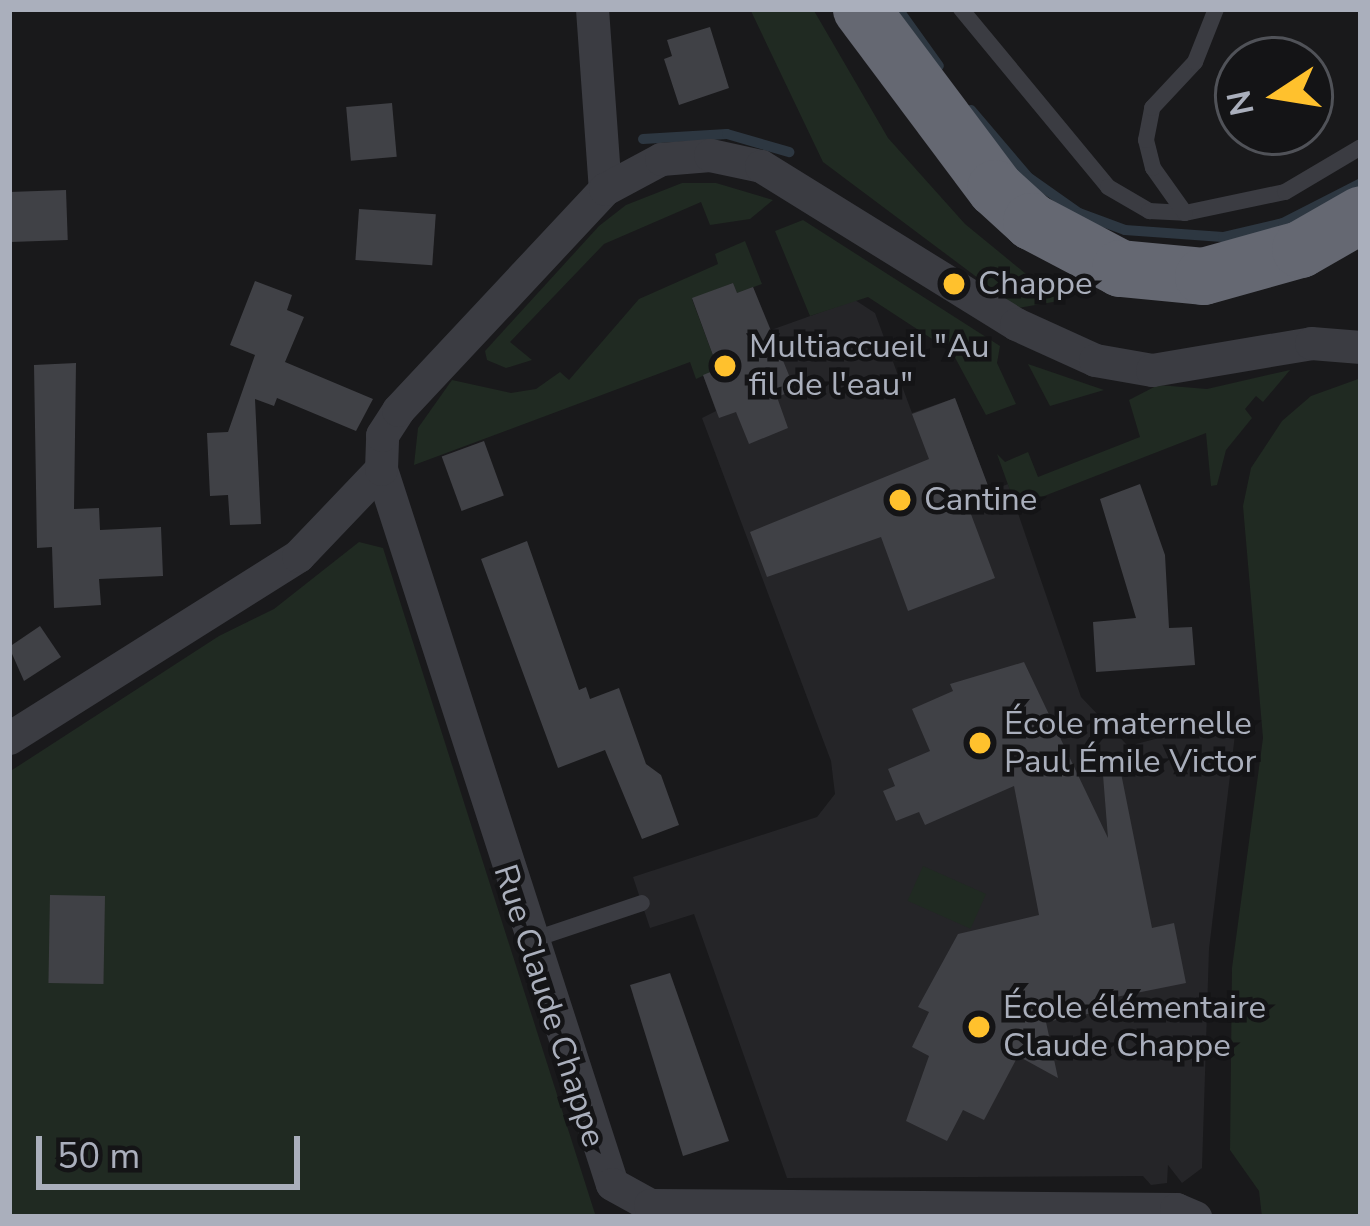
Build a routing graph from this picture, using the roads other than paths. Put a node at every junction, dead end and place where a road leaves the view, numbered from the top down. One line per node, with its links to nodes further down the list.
1 (592, 9): 6 (street)
2 (861, 9): 8 (highway)
3 (961, 9): 7 (lane)
4 (1216, 9): 7 (lane)
5 (1361, 147): 7 (lane)
6 (605, 190): 9 (street); 10 (street)
7 (1185, 213)
8 (1361, 214)
9 (1361, 347)
10 (381, 469): 11 (street); 13 (street, Rue Claude Chappe)
11 (9, 738)
12 (642, 903): 13 (lane)
13 (528, 942): 14 (street, Rue Claude Chappe)
14 (1195, 1217)

